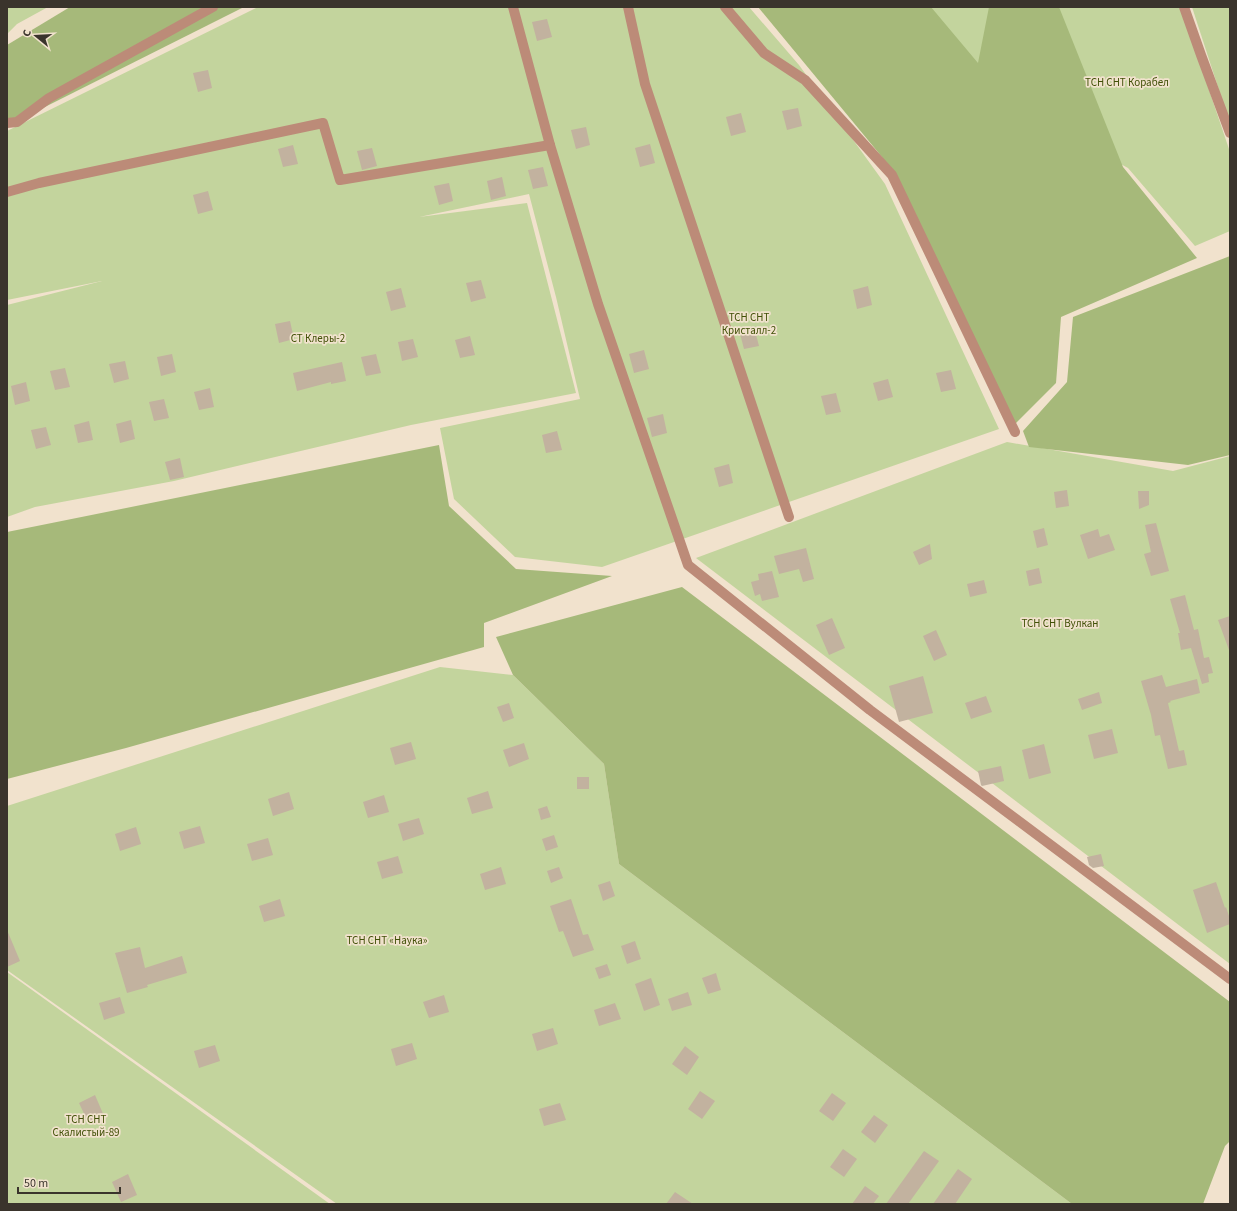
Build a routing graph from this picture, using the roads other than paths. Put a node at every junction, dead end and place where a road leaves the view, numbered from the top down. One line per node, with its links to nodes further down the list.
1 (212, 7): 6 (street)
2 (513, 7): 8 (street)
3 (628, 7): 11 (street)
4 (725, 7): 10 (street)
5 (1184, 7): 7 (street)
6 (7, 123)
7 (1230, 133)
8 (550, 145): 9 (street); 12 (street)
9 (7, 192)
10 (1015, 432)
11 (789, 517)
12 (1230, 979)

